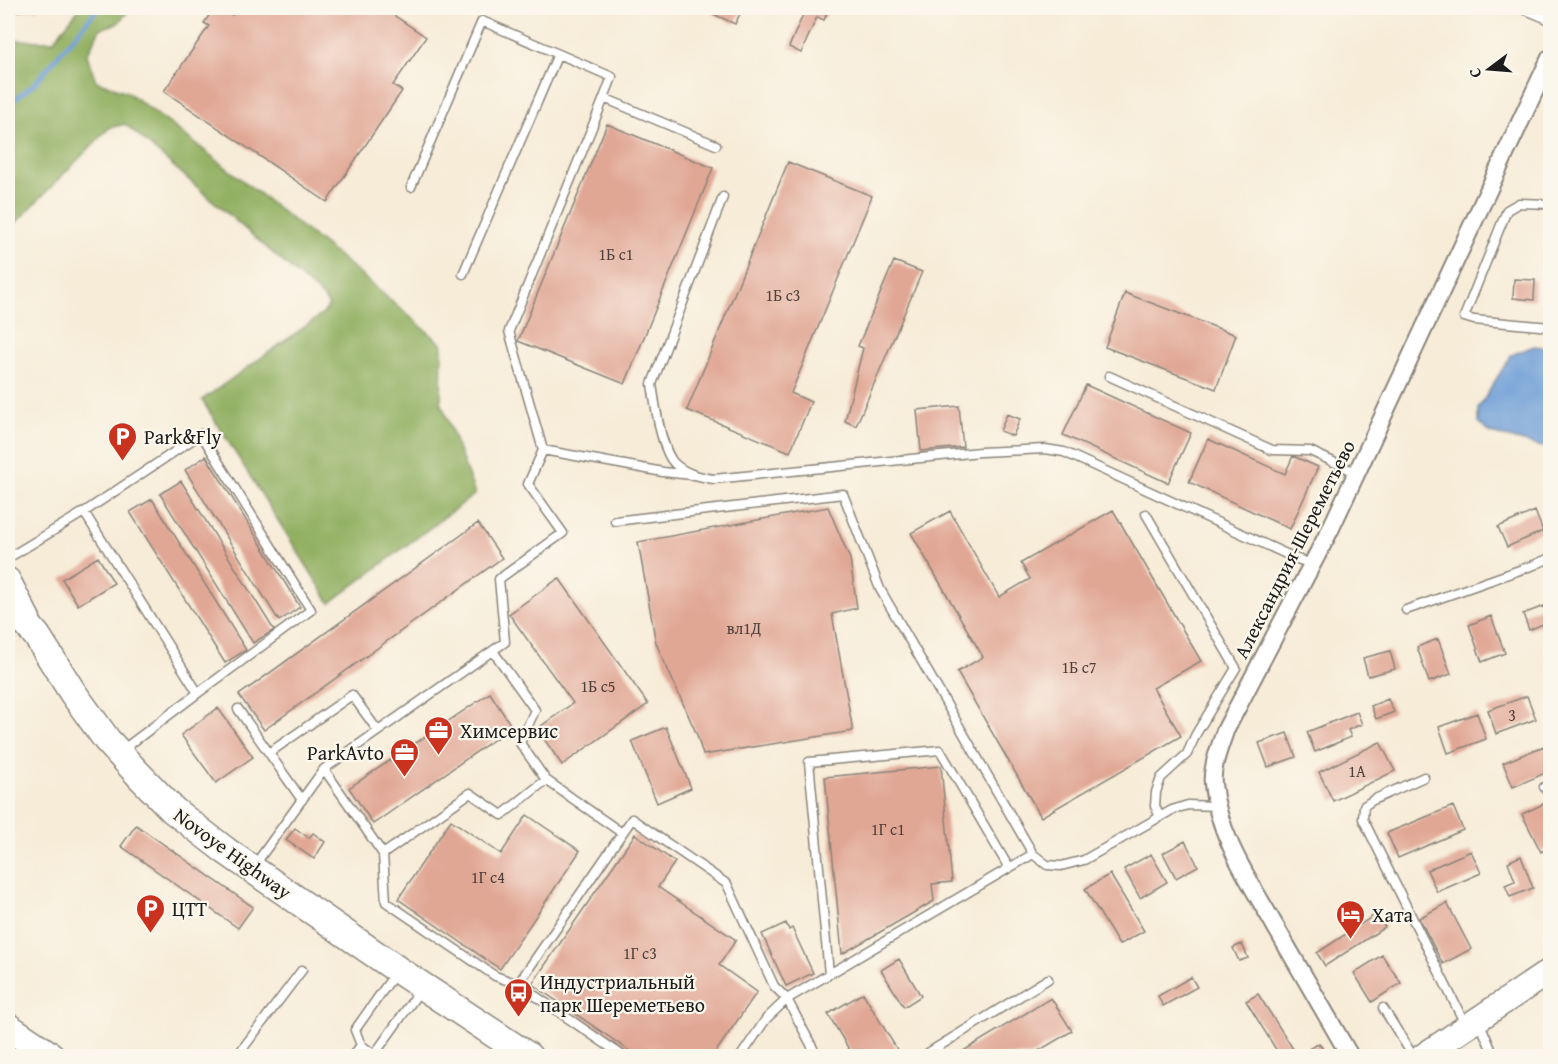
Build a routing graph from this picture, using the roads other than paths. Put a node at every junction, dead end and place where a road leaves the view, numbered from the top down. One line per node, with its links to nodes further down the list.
1 (1521, 8): 2 (lane)
2 (1551, 20)
3 (558, 54): 5 (lane); 7 (lane); 10 (lane)
4 (1551, 58): 14 (street, Александрия-Шереметьево)
5 (604, 98): 6 (lane); 13 (lane)
6 (716, 145)
7 (411, 187)
8 (723, 197): 15 (lane)
9 (1551, 204): 11 (lane)
10 (463, 274)
11 (1551, 327)
12 (1109, 376): 14 (lane)
13 (543, 450): 15 (lane); 26 (lane)
14 (1357, 473): 21 (street, Александрия-Шереметьево)
15 (695, 476): 21 (lane)
16 (84, 512): 19 (lane); 27 (lane); 27 (lane)
17 (1146, 514): 37 (lane)
18 (615, 521): 40 (lane)
19 (8, 558)
20 (1551, 558): 24 (lane)
21 (1312, 564): 36 (street, Александрия-Шереметьево)
22 (8, 580): 25 (main road, Novoye Highway)
23 (8, 602): 25 (main road)
24 (1406, 610)
25 (37, 636): 30 (main road, Novoye Highway)
26 (493, 651): 29 (lane); 34 (lane)
27 (198, 693): 30 (lane)
28 (238, 709): 31 (lane)
29 (378, 731): 31 (lane); 32 (lane)
30 (119, 753): 42 (main road, Novoye Highway)
31 (269, 753): 35 (lane)
32 (324, 769): 35 (lane); 39 (lane)
33 (1424, 777): 52 (lane)
34 (546, 780): 38 (lane); 39 (lane)
35 (302, 800): 42 (lane)
36 (1216, 806): 37 (lane); 64 (street, Александрия-Шереметьево)
37 (1160, 816): 40 (lane)
38 (622, 832): 48 (lane); 50 (lane)
39 (383, 854): 48 (lane)
40 (1033, 854): 41 (lane)
41 (1010, 868): 46 (lane); 46 (lane)
42 (251, 869): 44 (main road, Novoye Highway)
43 (302, 970): 57 (lane)
44 (398, 970): 49 (main road, Novoye Highway); 54 (lane)
45 (1551, 971): 52 (main road)
46 (829, 974): 50 (lane)
47 (1048, 979): 63 (lane)
48 (518, 984): 60 (lane)
49 (423, 986): 55 (main road, Novoye Highway); 59 (lane)
50 (787, 999): 61 (lane); 62 (lane)
51 (1383, 1008): 65 (lane)
52 (1472, 1023): 66 (main road); 67 (lane)
53 (8, 1027): 56 (main road)
54 (361, 1045): 58 (lane); 59 (lane)
55 (515, 1050)
56 (51, 1056)
57 (237, 1056)
58 (353, 1056)
59 (375, 1056)
60 (623, 1056)
61 (741, 1056)
62 (817, 1056)
63 (930, 1056)
64 (1350, 1056)
65 (1413, 1056)
66 (1423, 1056)
67 (1494, 1056)

